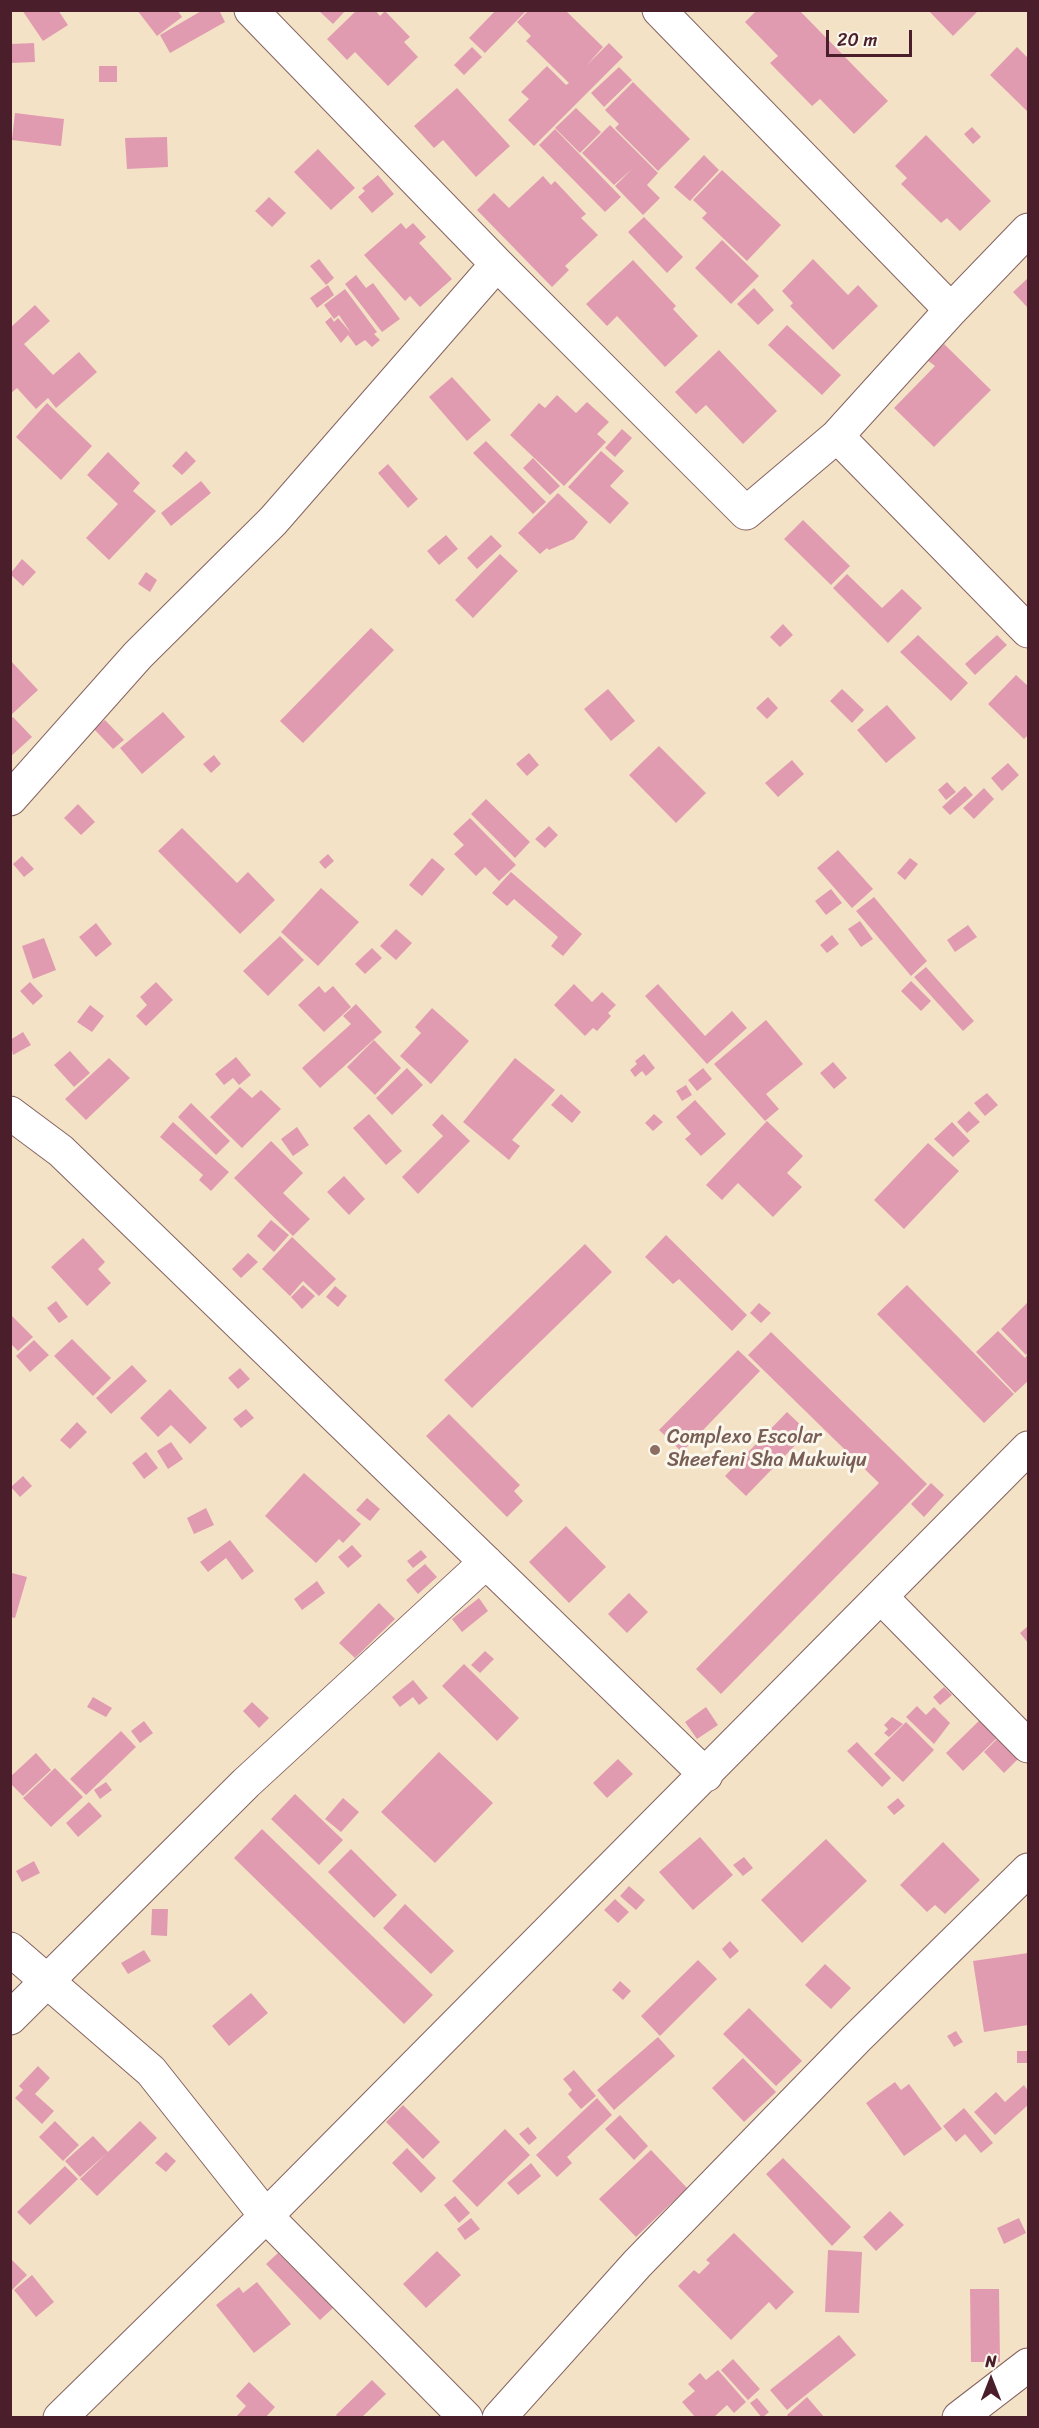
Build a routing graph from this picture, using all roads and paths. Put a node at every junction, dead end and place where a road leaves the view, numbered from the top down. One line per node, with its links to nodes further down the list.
1 (251, 10): 4 (street)
2 (659, 10): 5 (street)
3 (1029, 230): 5 (street)
4 (497, 264): 6 (street); 8 (street)
5 (951, 310): 6 (street)
6 (837, 436): 7 (street)
7 (1029, 631)
8 (10, 799)
9 (10, 1113): 11 (street)
10 (1029, 1448): 12 (street)
11 (486, 1562): 14 (street); 17 (street)
12 (882, 1598): 13 (street); 14 (street)
13 (1029, 1746)
14 (706, 1775): 19 (street)
15 (1029, 1870): 23 (street)
16 (10, 1949): 17 (street)
17 (47, 1982): 18 (street); 19 (street)
18 (10, 2018)
19 (266, 2216): 21 (street); 22 (street)
20 (1029, 2365): 24 (street)
21 (60, 2418)
22 (466, 2418)
23 (499, 2418)
24 (959, 2418)

